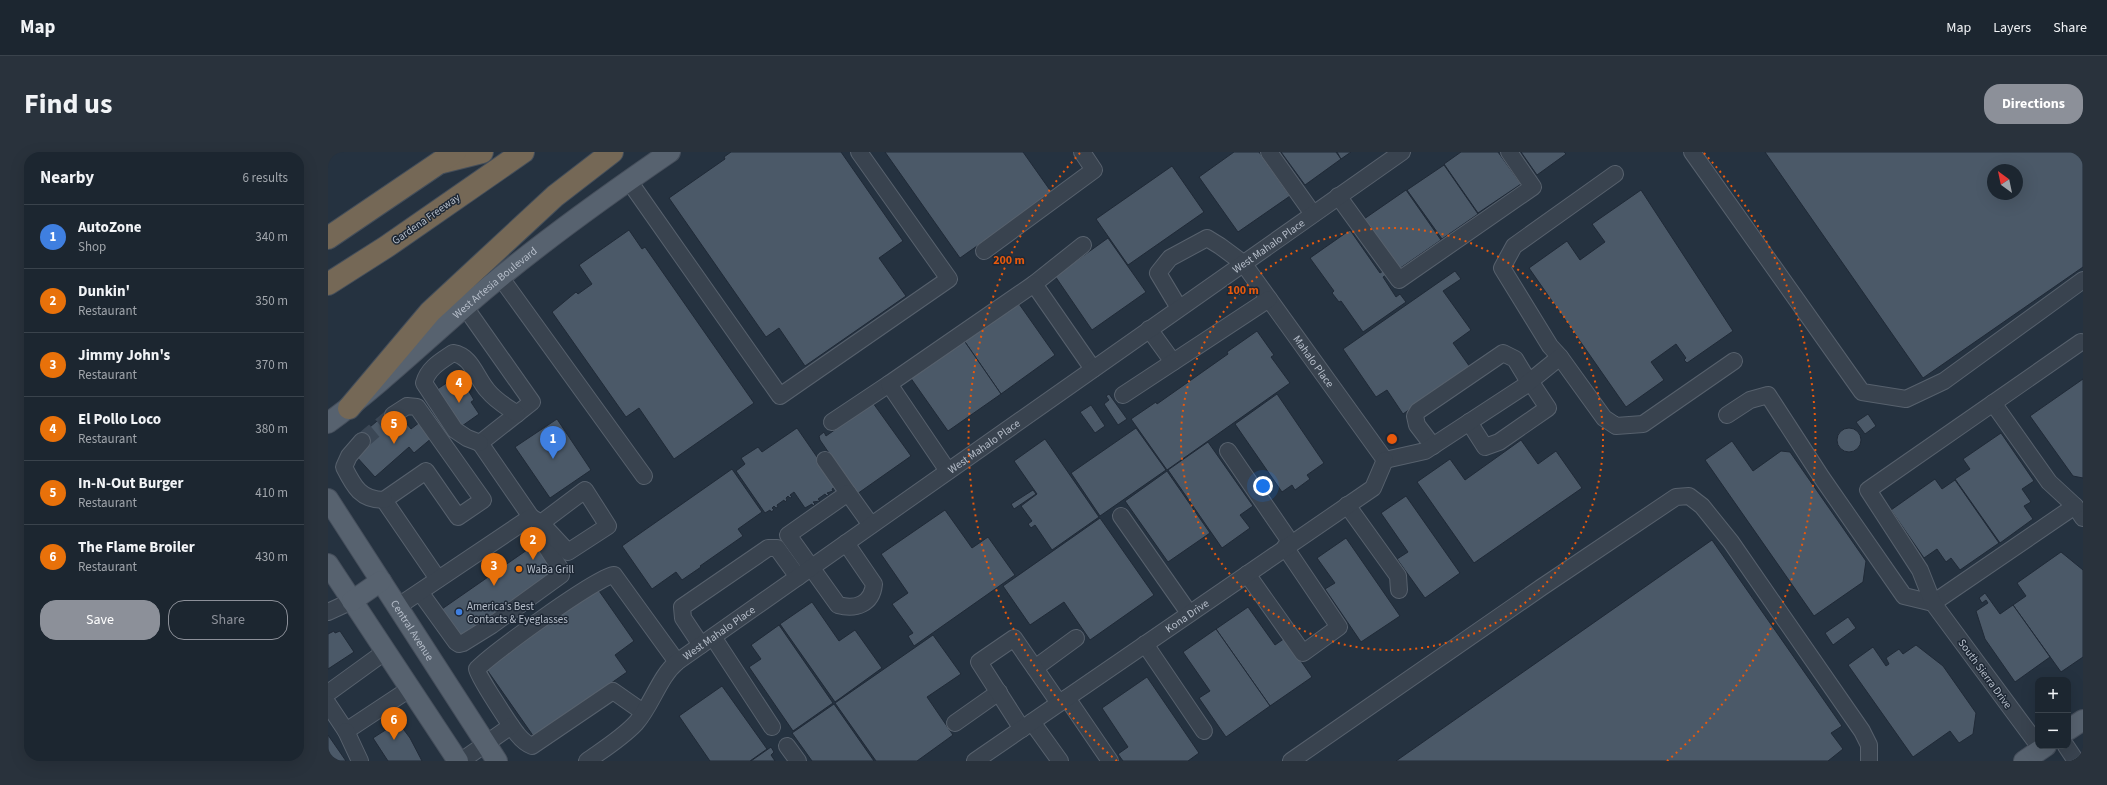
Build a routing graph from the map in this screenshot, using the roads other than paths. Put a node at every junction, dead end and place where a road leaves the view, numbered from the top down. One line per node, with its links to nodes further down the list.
1 (482, 152): 11 (highway)
2 (523, 152): 22 (highway, Gardena Freeway)
3 (612, 152): 37 (highway)
4 (670, 152): 13 (main road, West Artesia Boulevard)
5 (859, 152): 13 (street)
6 (1082, 152): 18 (street)
7 (1269, 152): 15 (street)
8 (1402, 152): 14 (street, West Mahalo Place)
9 (1509, 152): 14 (street)
10 (1692, 152): 21 (street)
11 (448, 157): 16 (highway)
12 (1615, 174): 29 (street)
13 (628, 181): 20 (main road, West Artesia Boulevard)
14 (1338, 196): 15 (street, West Mahalo Place)
15 (1313, 214): 19 (street, West Mahalo Place)
16 (328, 238)
17 (1083, 245): 23 (street)
18 (984, 251)
19 (1243, 263): 24 (street, Mahalo Place); 26 (street, West Mahalo Place); 26 (street, Mahalo Place)
20 (501, 278): 25 (main road, West Artesia Boulevard); 51 (street)
21 (2083, 280)
22 (328, 284)
23 (1034, 284): 32 (street); 34 (street)
24 (1268, 299): 31 (street); 49 (street, Mahalo Place)
25 (465, 307): 37 (main road, West Artesia Boulevard); 38 (street)
26 (1179, 308): 27 (street, West Mahalo Place)
27 (1149, 329): 31 (street); 32 (street, West Mahalo Place)
28 (2081, 342): 36 (street)
29 (1560, 357): 30 (street); 33 (street)
30 (1734, 361)
31 (1173, 362): 35 (street)
32 (1093, 369): 50 (street, West Mahalo Place)
33 (1530, 382): 42 (street); 42 (street); 46 (street)
34 (889, 384): 41 (street); 50 (street)
35 (1123, 395)
36 (1993, 403): 56 (street); 71 (street, South Sierra Drive)
37 (349, 408): 43 (main road, West Artesia Boulevard)
38 (518, 414): 45 (street); 45 (street)
39 (393, 415): 54 (street)
40 (1727, 415): 71 (street)
41 (832, 422)
42 (1469, 422): 46 (street)
43 (328, 423)
44 (362, 442): 54 (street)
45 (480, 442): 58 (street)
46 (1433, 446): 49 (street)
47 (1228, 450): 61 (street)
48 (825, 460): 52 (street)
49 (1385, 460): 55 (street, Kona Drive)
50 (948, 471): 59 (street, West Mahalo Place)
51 (644, 476)
52 (848, 493): 59 (street); 63 (street)
53 (328, 499): 67 (main road, Central Avenue)
54 (384, 500): 66 (street)
55 (1347, 505): 61 (street, Kona Drive); 68 (street)
56 (2079, 512): 71 (street)
57 (1121, 516): 74 (street)
58 (536, 520): 66 (street); 69 (street)
59 (871, 525): 60 (street, West Mahalo Place)
60 (846, 543): 63 (street, West Mahalo Place); 63 (street)
61 (1288, 545): 64 (street, Kona Drive); 64 (street)
62 (328, 564): 70 (main road)
63 (811, 568): 65 (street, West Mahalo Place)
64 (1247, 574): 74 (street, Kona Drive)
65 (798, 577): 76 (street, West Mahalo Place); 76 (street)
66 (438, 579): 69 (street)
67 (381, 581): 70 (main road); 72 (main road, Central Avenue)
68 (1399, 590)
69 (420, 592): 72 (street)
70 (352, 601): 73 (street); 78 (main road)
71 (1933, 603): 95 (street, South Sierra Drive)
72 (397, 607): 96 (main road, Central Avenue)
73 (328, 612)
74 (1189, 613): 77 (street, Kona Drive)
75 (1076, 638): 80 (street)
76 (707, 641): 79 (street, West Mahalo Place); 91 (street)
77 (1145, 644): 84 (street, Kona Drive); 94 (street)
78 (386, 651): 81 (main road); 83 (street)
79 (678, 662): 86 (street, West Mahalo Place); 90 (street)
80 (1035, 668): 82 (street); 84 (street)
81 (411, 688): 93 (street); 101 (main road)
82 (999, 692): 88 (street); 89 (street)
83 (328, 693)
84 (1063, 700): 89 (street, Kona Drive); 107 (street)
85 (328, 704): 93 (street)
86 (643, 712): 90 (street); 103 (street, West Mahalo Place)
87 (2083, 720): 92 (main road)
88 (955, 723)
89 (1027, 725): 105 (street, Kona Drive); 106 (street)
90 (511, 726): 96 (street)
91 (772, 727)
92 (2071, 728)
93 (346, 731): 100 (street)
94 (1204, 731)
95 (2035, 739)
96 (485, 743): 101 (street); 102 (main road, Central Avenue)
97 (787, 746): 104 (street)
98 (2039, 749): 110 (main road)
99 (2068, 749): 111 (street)
100 (360, 761)
101 (460, 761)
102 (497, 761)
103 (587, 761)
104 (798, 761)
105 (975, 761)
106 (1060, 761)
107 (1110, 761)
108 (1291, 761): 109 (street)
109 (1869, 761)
110 (2024, 761)
111 (2076, 761)

